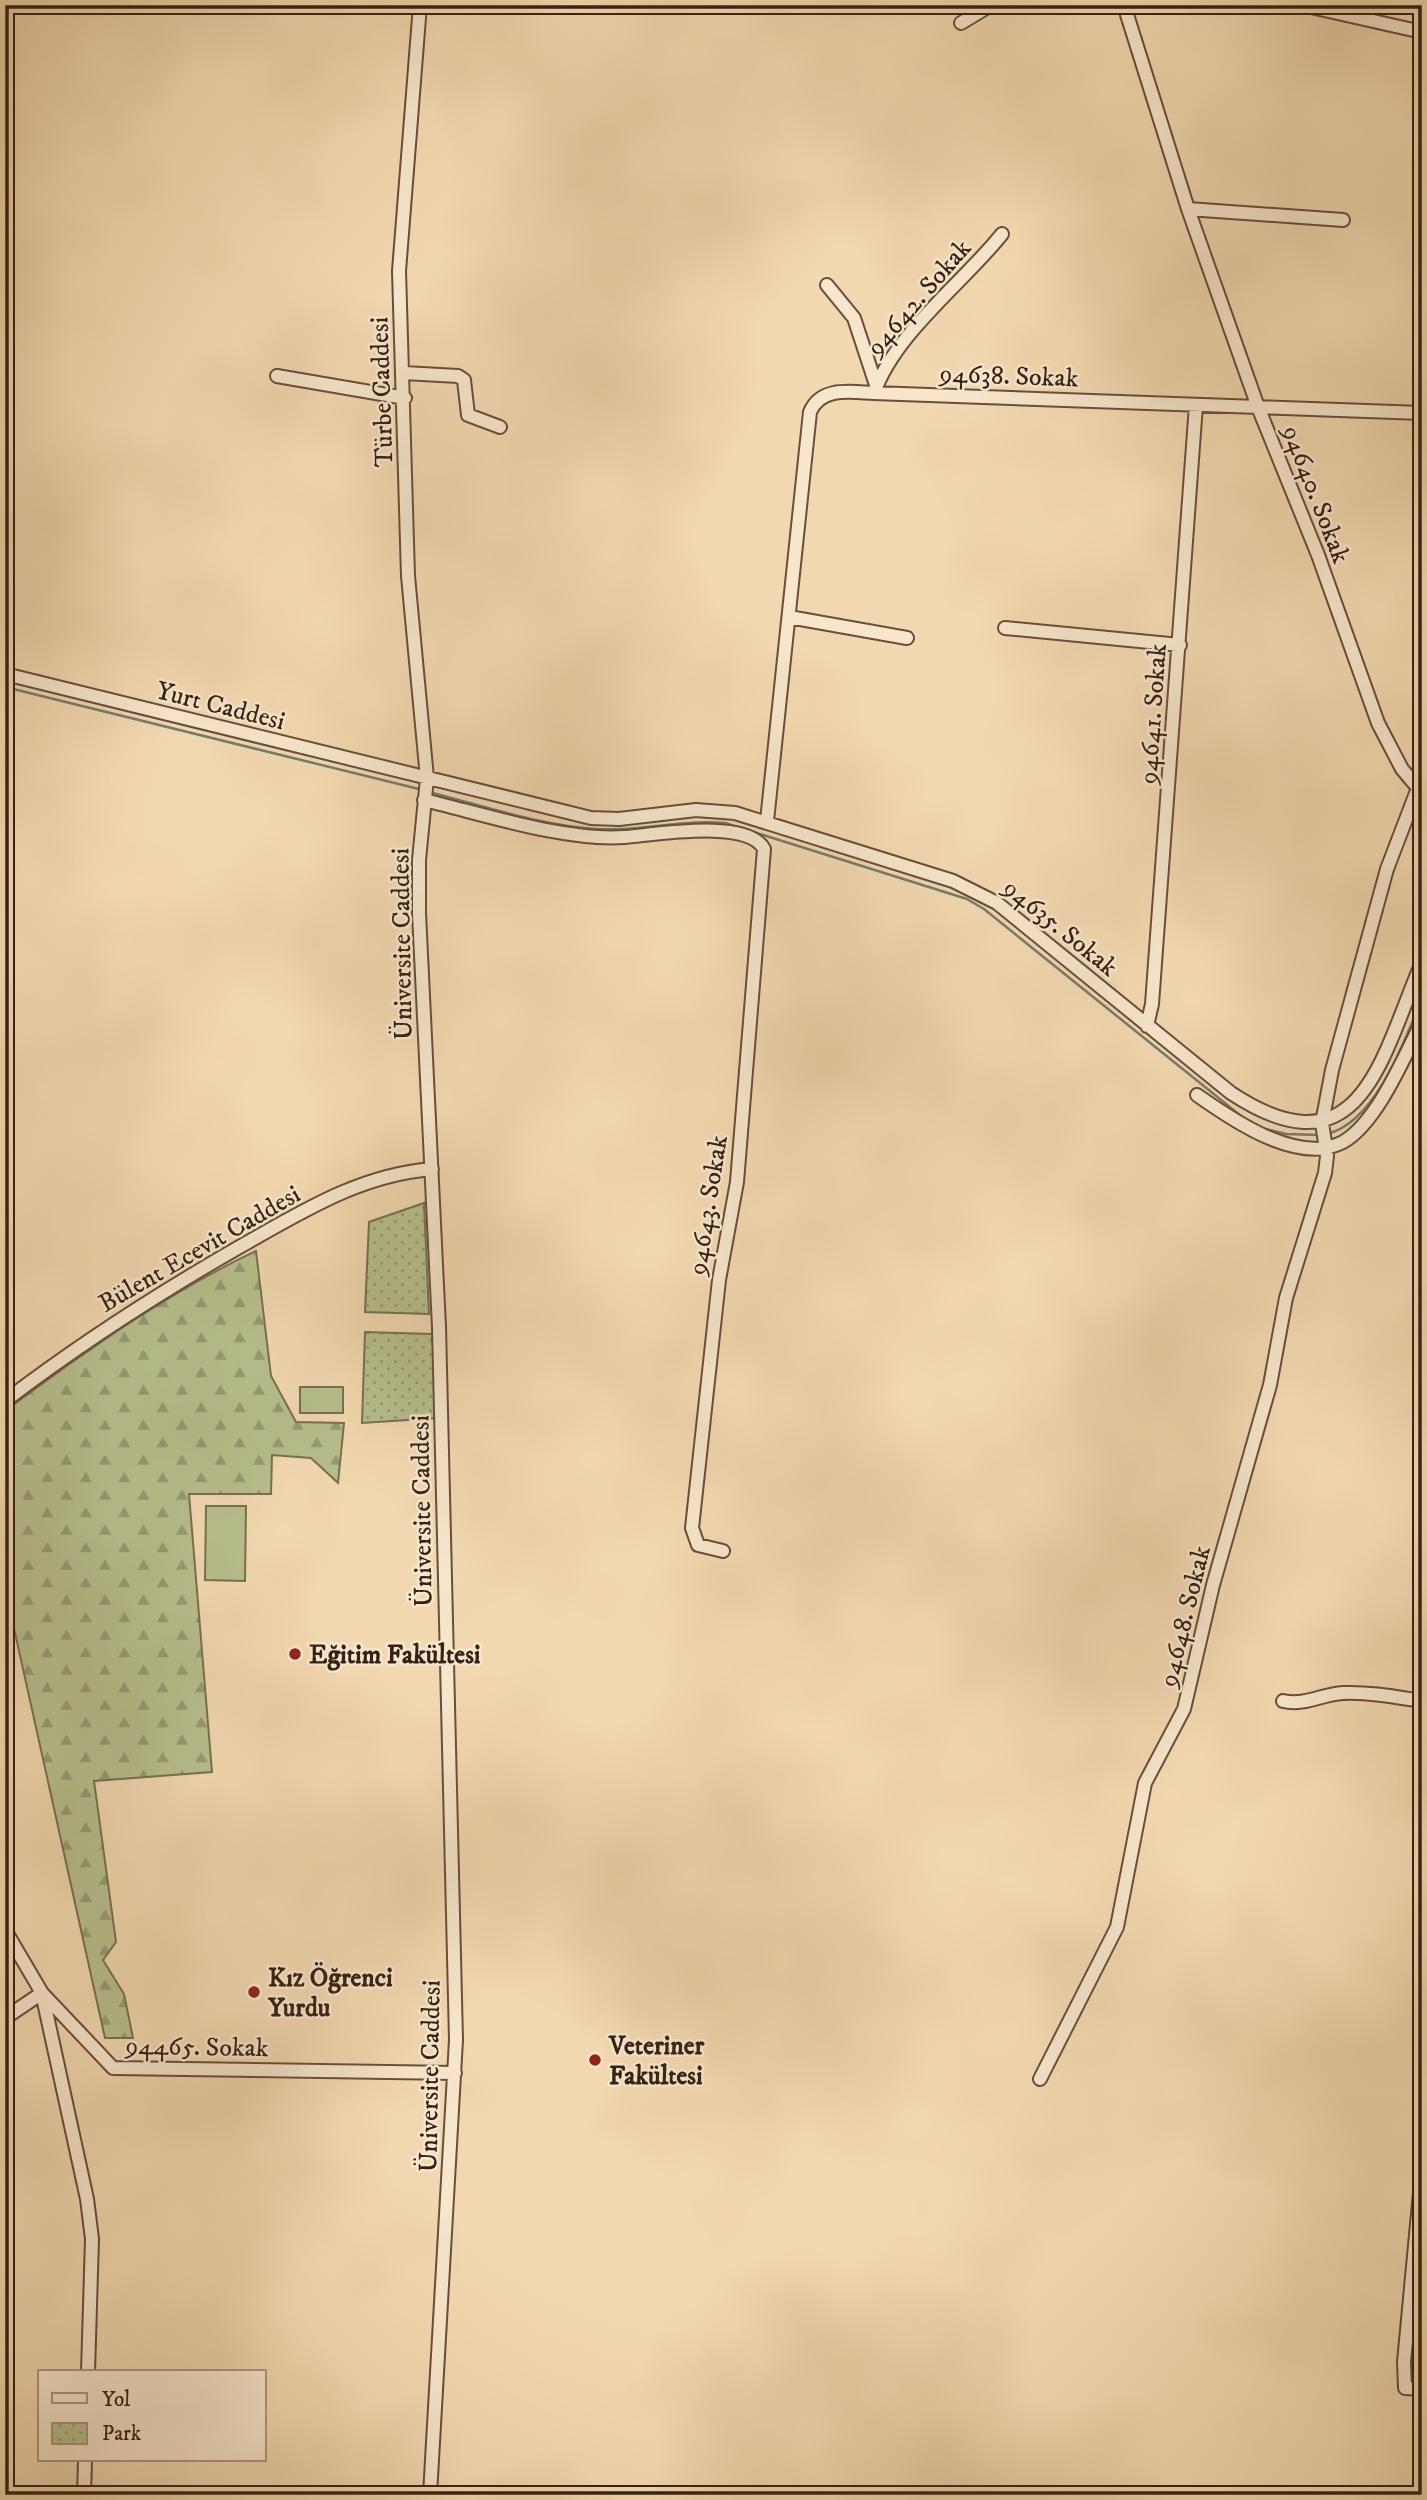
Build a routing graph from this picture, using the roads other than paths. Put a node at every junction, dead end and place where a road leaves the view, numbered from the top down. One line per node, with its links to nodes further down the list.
1 (420, 5): 11 (street, Türbe Caddesi)
2 (991, 5): 5 (street)
3 (1124, 5): 7 (street, 94640. Sokak)
4 (1302, 5): 6 (street)
5 (961, 23)
6 (1422, 32)
7 (1188, 209): 8 (street); 16 (street, 94640. Sokak)
8 (1343, 219)
9 (1002, 234): 13 (street, 94642. Sokak)
10 (827, 285): 13 (street)
11 (404, 373): 14 (street, Türbe Caddesi); 18 (street)
12 (277, 376): 14 (street)
13 (875, 389): 15 (street, 94638. Sokak); 19 (street, 94638. Sokak)
14 (405, 398): 24 (street, Türbe Caddesi)
15 (1196, 405): 16 (street, 94638. Sokak); 22 (street, 94641. Sokak)
16 (1258, 407): 17 (street, 94638. Sokak); 31 (street, 94640. Sokak)
17 (1422, 413)
18 (500, 426)
19 (789, 617): 21 (street); 26 (street, 94638. Sokak)
20 (1005, 628): 22 (street)
21 (907, 638)
22 (1180, 645): 29 (street, 94641. Sokak)
23 (5, 674): 24 (street, Yurt Caddesi)
24 (427, 778): 25 (street, Üniversite Caddesi); 26 (street, 94635. Sokak)
25 (424, 800): 33 (street, Üniversite Caddesi); 35 (street, 94643. Sokak)
26 (767, 821): 29 (street, 94635. Sokak)
27 (1422, 962): 31 (street)
28 (1422, 1022): 32 (street)
29 (1147, 1026): 31 (street, 94635. Sokak)
30 (1196, 1095): 32 (street)
31 (1322, 1123): 32 (street, 94648. Sokak)
32 (1326, 1147): 42 (street, 94648. Sokak)
33 (432, 1169): 34 (street, Bülent Ecevit Caddesi); 41 (street, Üniversite Caddesi)
34 (5, 1401)
35 (723, 1551)
36 (1283, 1701): 37 (street)
37 (1422, 1701)
38 (5, 1930): 39 (street, 94465. Sokak)
39 (42, 1993): 40 (street); 41 (street, 94465. Sokak); 44 (street)
40 (5, 2018)
41 (456, 2073): 48 (street, Üniversite Caddesi)
42 (1040, 2079)
43 (1422, 2172): 45 (street)
44 (88, 2370)
45 (1422, 2389)
46 (85, 2462): 47 (street)
47 (84, 2495)
48 (430, 2495)

